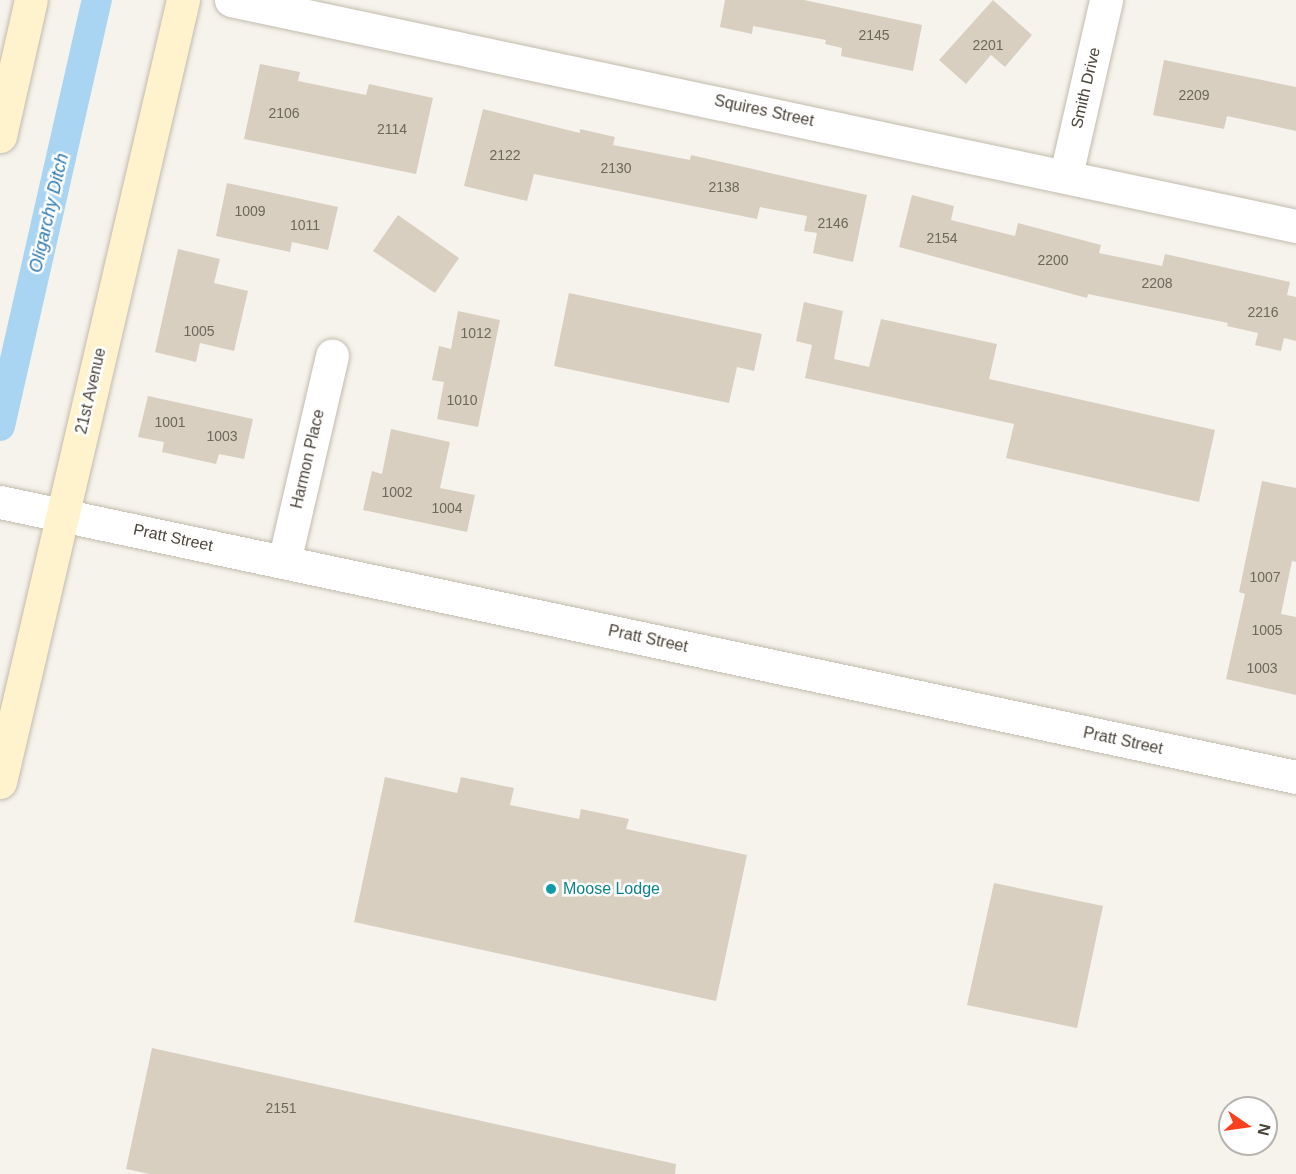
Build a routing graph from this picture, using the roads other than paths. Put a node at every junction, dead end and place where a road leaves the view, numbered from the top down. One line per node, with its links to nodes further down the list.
1 (31, 0): 5 (street)
2 (183, 0): 10 (street, 21st Avenue)
3 (231, 0): 6 (street, Squires Street)
4 (1106, 0): 6 (street, Smith Drive)
5 (0, 136)
6 (1066, 175): 7 (street, Squires Street)
7 (1296, 226)
8 (332, 356): 11 (street, Harmon Place)
9 (0, 502): 10 (street, Pratt Street)
10 (62, 515): 11 (street, Pratt Street); 13 (street, 21st Avenue)
11 (284, 562): 12 (street, Pratt Street)
12 (1296, 777)
13 (0, 782)

